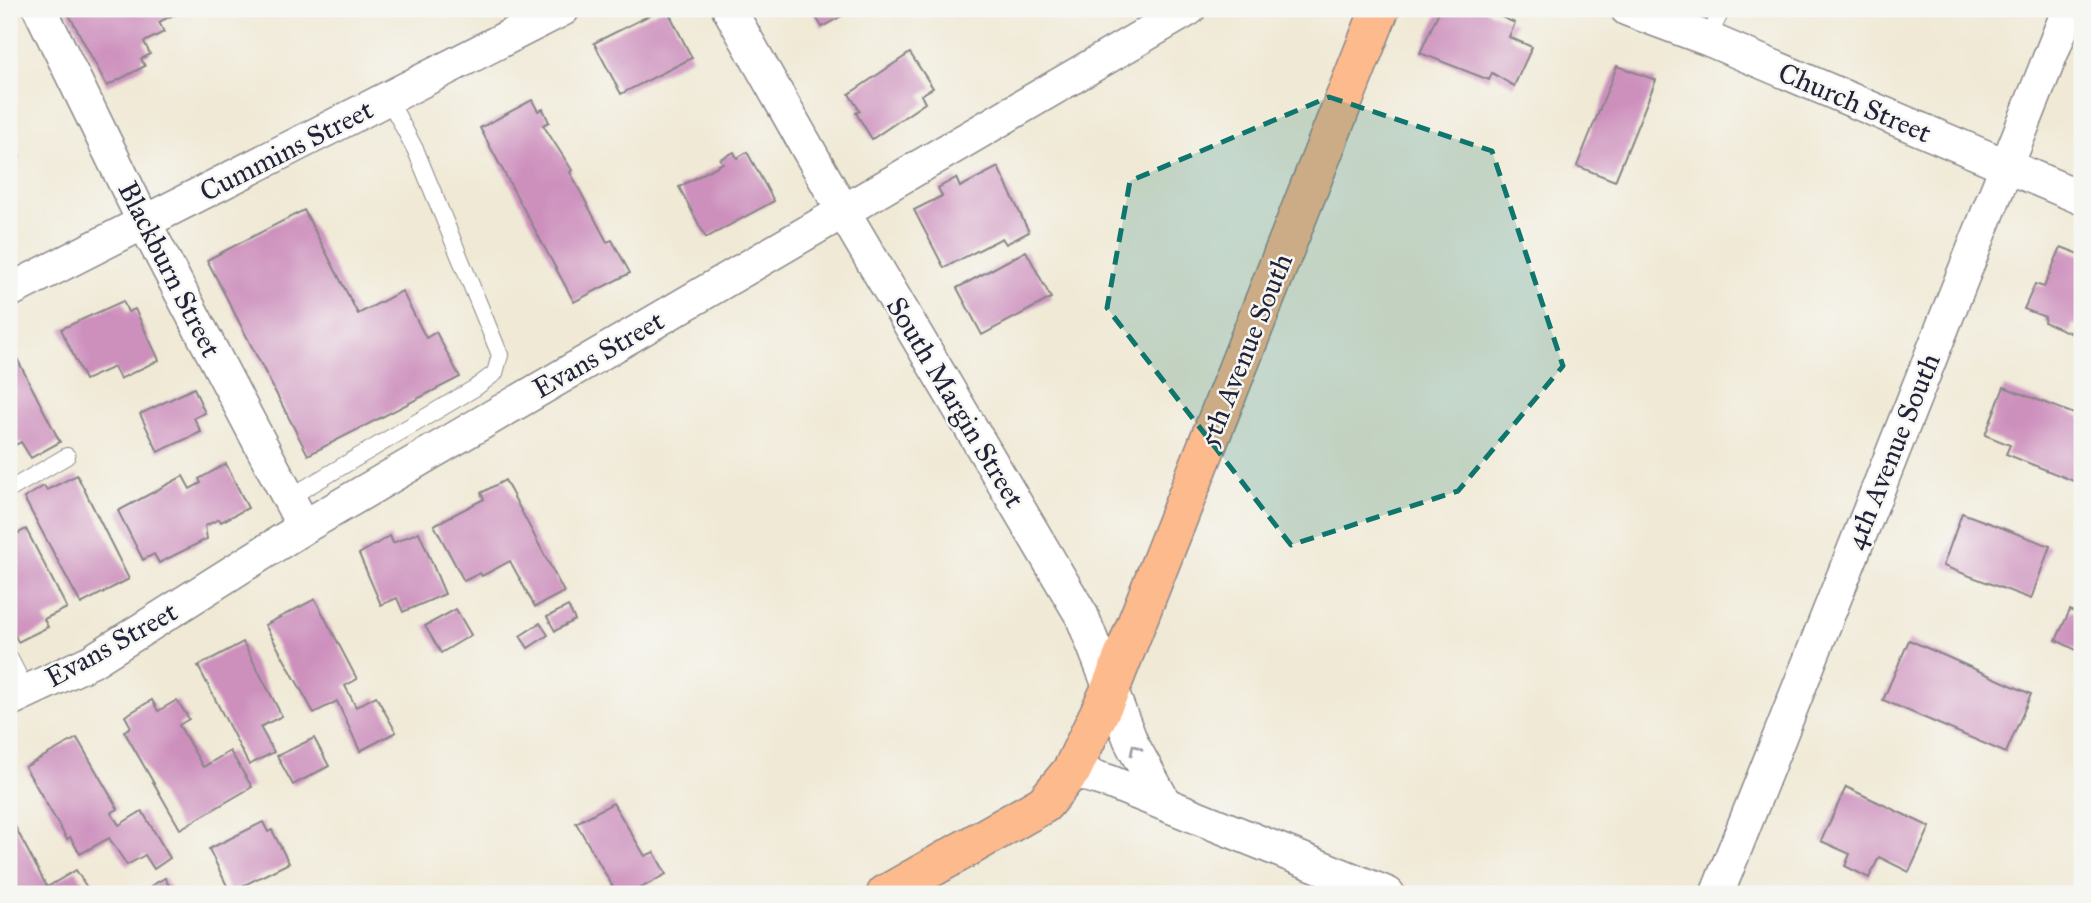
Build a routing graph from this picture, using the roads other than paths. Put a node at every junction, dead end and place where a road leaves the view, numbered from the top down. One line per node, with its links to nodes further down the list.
1 (40, 9): 14 (street, Blackburn Street)
2 (564, 9): 10 (street, Cummins Street)
3 (729, 9): 13 (street, South Margin Street)
4 (1189, 9): 13 (street, Evans Street)
5 (1380, 9): 21 (main road, 5th Avenue South)
6 (1627, 9): 9 (street, Church Street)
7 (1722, 9): 9 (lane)
8 (2069, 9): 11 (street, 4th Avenue South)
9 (1708, 38): 11 (street, Church Street)
10 (388, 98): 14 (street, Cummins Street); 18 (lane)
11 (2005, 166): 12 (street, Church Street); 27 (street, 4th Avenue South)
12 (2082, 198)
13 (843, 211): 19 (street, Evans Street); 21 (street, South Margin Street)
14 (144, 222): 15 (street, Cummins Street); 18 (street, Blackburn Street)
15 (9, 291)
16 (67, 456): 17 (lane)
17 (9, 490)
18 (290, 497): 19 (street, Blackburn Street)
19 (304, 527): 22 (street, Evans Street)
20 (9, 657): 22 (lane)
21 (1110, 691): 23 (main road, 5th Avenue South); 24 (street, South Margin Street, one-way to 21)
22 (18, 695)
23 (1072, 771): 24 (street); 26 (main road, 5th Avenue South)
24 (1165, 804): 25 (street)
25 (1377, 892)
26 (886, 894)
27 (1717, 894)

